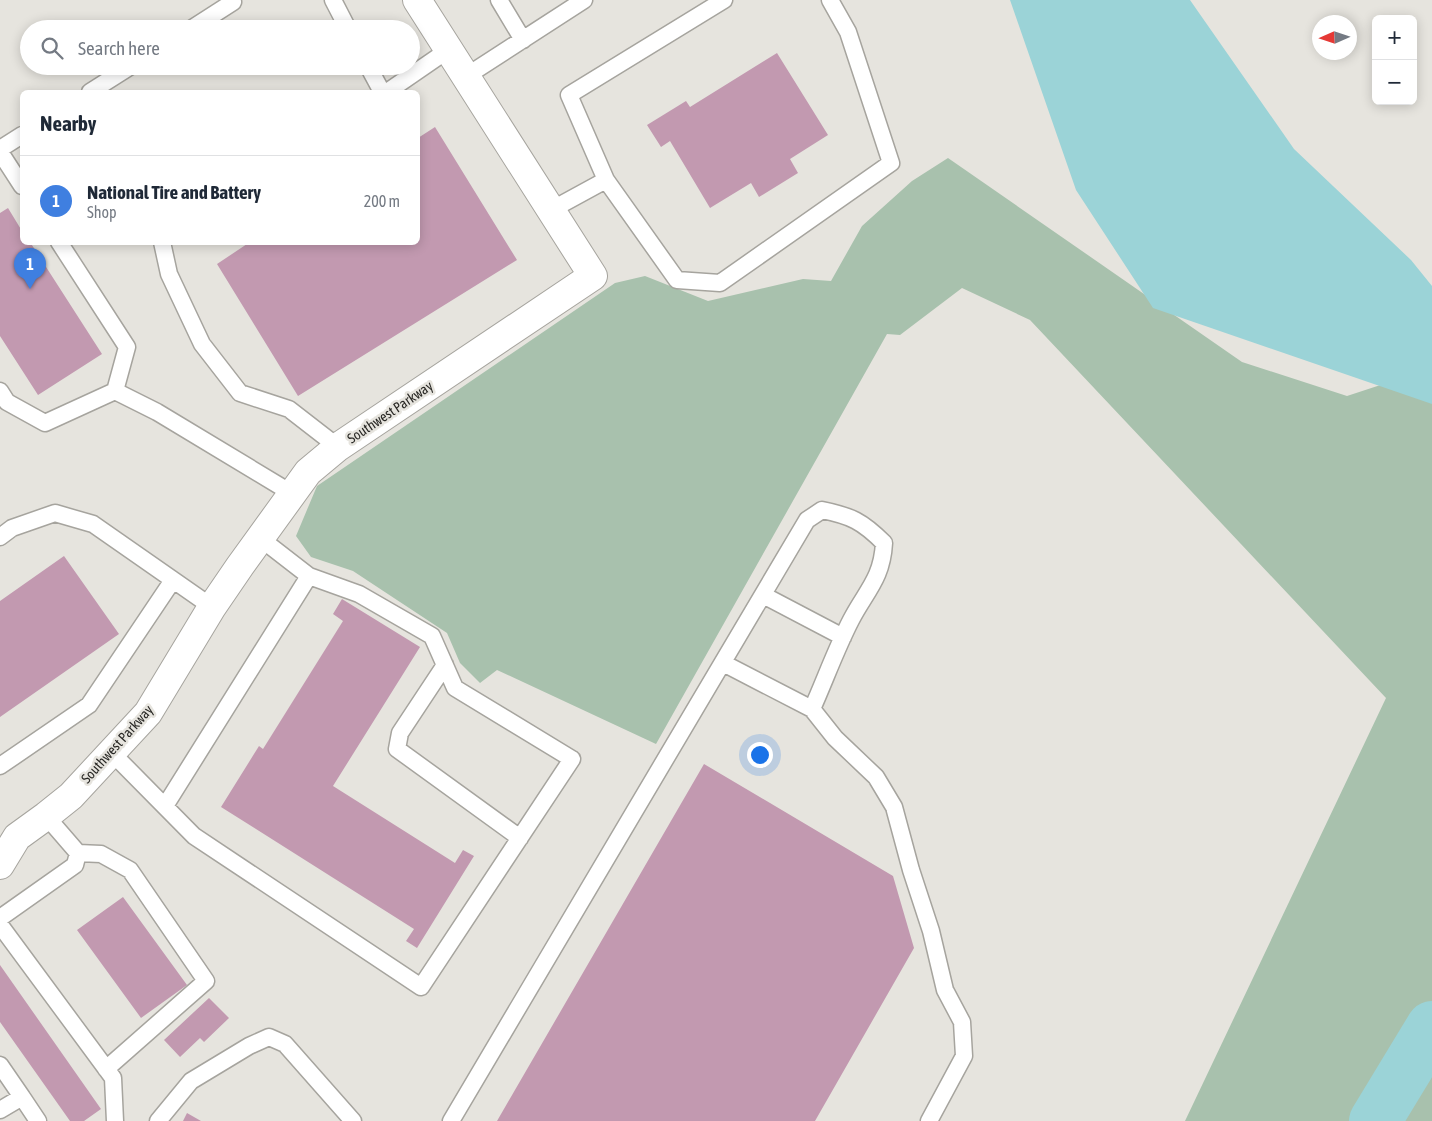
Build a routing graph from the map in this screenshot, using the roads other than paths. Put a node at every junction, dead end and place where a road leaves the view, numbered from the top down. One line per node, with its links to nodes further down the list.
1 (333, 0): 9 (lane)
2 (418, 0): 11 (street, Southwest Parkway)
3 (499, 0): 10 (lane)
4 (584, 0): 10 (lane)
5 (724, 0): 22 (lane)
6 (830, 0): 22 (lane)
7 (234, 1): 8 (lane)
8 (205, 20)
9 (343, 20)
10 (523, 40): 16 (lane)
11 (448, 50): 12 (lane); 16 (street, Southwest Parkway)
12 (420, 69)
13 (117, 75): 17 (lane)
14 (373, 75): 18 (lane)
15 (412, 75): 19 (lane)
16 (465, 77): 24 (street, Southwest Parkway)
17 (93, 90)
18 (381, 90)
19 (390, 90)
20 (20, 136): 21 (lane)
21 (0, 151): 23 (lane)
22 (606, 180): 24 (lane)
23 (20, 183)
24 (551, 210): 29 (street, Southwest Parkway)
25 (61, 245): 28 (lane)
26 (163, 245): 29 (lane)
27 (0, 391): 28 (lane)
28 (115, 391): 30 (lane)
29 (338, 447): 30 (street, Southwest Parkway)
30 (293, 494): 32 (street, Southwest Parkway)
31 (0, 537): 34 (lane)
32 (260, 538): 33 (lane); 36 (street, Southwest Parkway)
33 (308, 576): 39 (lane); 43 (lane)
34 (172, 580): 36 (lane); 42 (lane)
35 (763, 595): 37 (lane); 37 (lane); 38 (lane)
36 (212, 607): 41 (street, Southwest Parkway)
37 (843, 637): 40 (lane)
38 (723, 663): 40 (lane); 59 (lane)
39 (444, 665): 46 (lane); 46 (lane)
40 (812, 709): 60 (lane)
41 (111, 752): 43 (lane); 44 (street, Southwest Parkway)
42 (0, 766)
43 (165, 806): 46 (lane)
44 (46, 816): 45 (street, Southwest Parkway); 47 (lane)
45 (8, 838): 48 (street, Southwest Parkway)
46 (520, 838)
47 (78, 853): 49 (lane); 52 (lane)
48 (0, 865)
49 (0, 918)
50 (0, 925): 52 (lane)
51 (0, 1065): 53 (lane)
52 (106, 1069): 56 (lane)
53 (22, 1096): 54 (lane); 55 (lane)
54 (0, 1110)
55 (38, 1121)
56 (116, 1121)
57 (158, 1121): 58 (lane)
58 (353, 1121)
59 (451, 1121)
60 (929, 1121)

